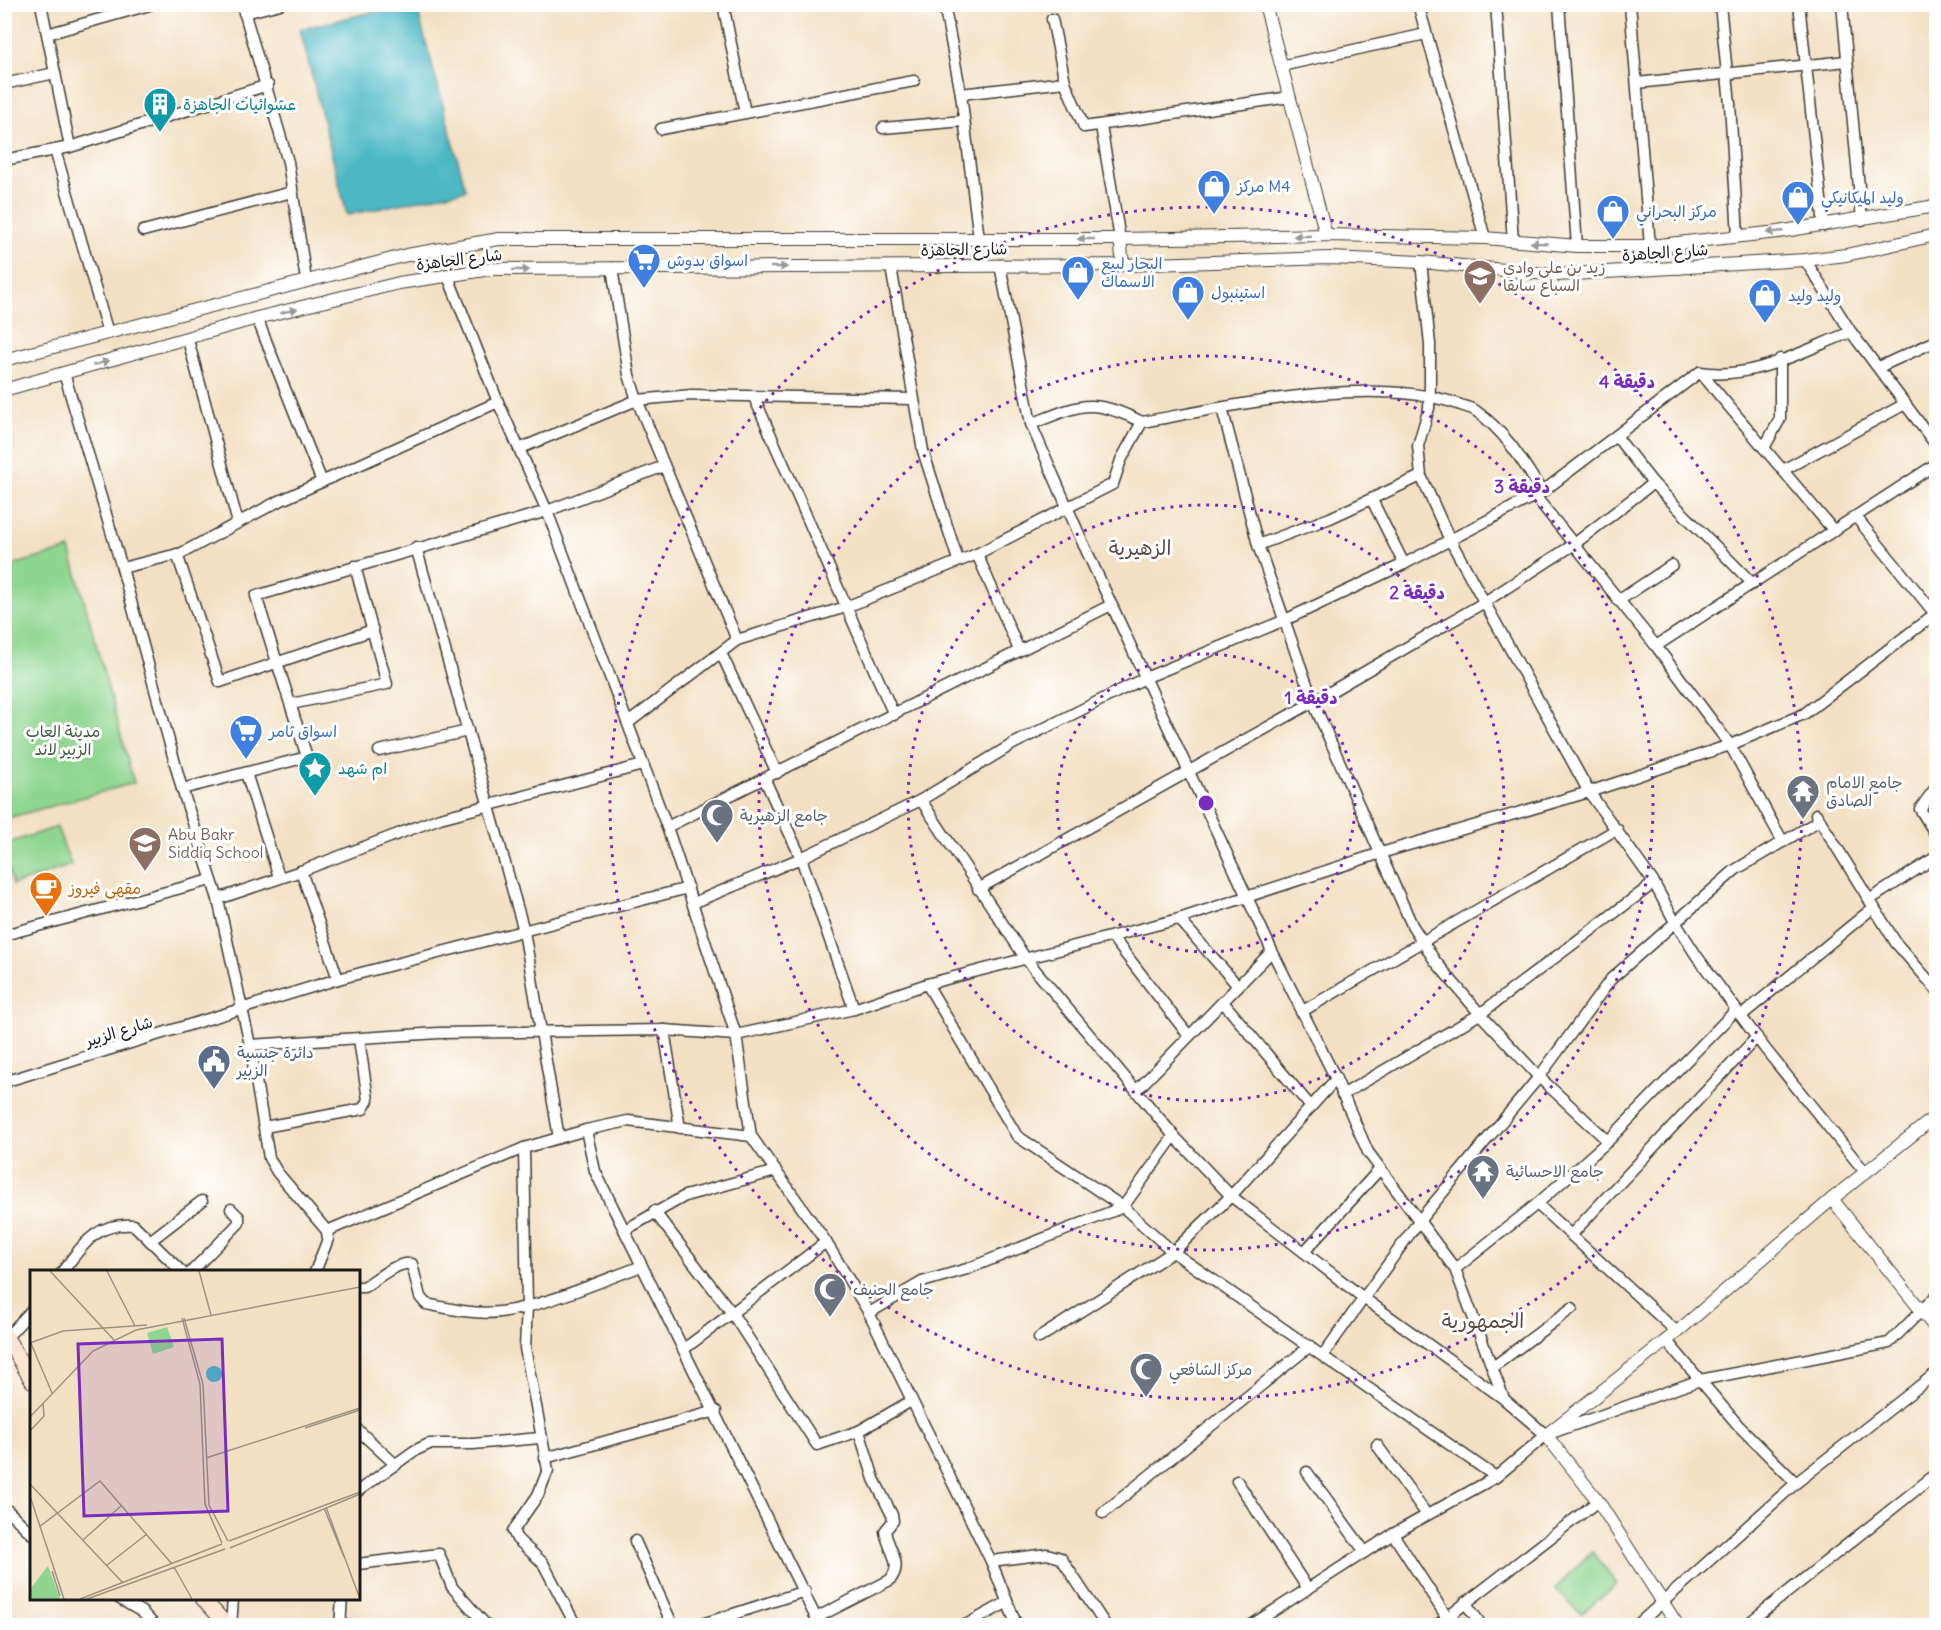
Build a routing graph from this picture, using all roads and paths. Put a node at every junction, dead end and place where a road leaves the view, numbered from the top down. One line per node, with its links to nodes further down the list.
1 (41, 4): 17 (street)
2 (153, 4): 15 (street)
3 (280, 4): 14 (street)
4 (723, 4): 31 (street)
5 (944, 4): 29 (street)
6 (1265, 4): 20 (street)
7 (1418, 4): 18 (street)
8 (1496, 4): 50 (street)
9 (1559, 4): 52 (street)
10 (1630, 4): 26 (street)
11 (1720, 4): 23 (street)
12 (1799, 4): 21 (street)
13 (1842, 4): 19 (street)
14 (243, 9): 28 (street)
15 (115, 10): 17 (street)
16 (1052, 19): 25 (street)
17 (47, 34): 22 (street)
18 (1426, 34): 20 (street); 48 (street)
19 (1847, 61): 21 (street); 41 (street)
20 (1281, 66): 30 (street)
21 (1805, 66): 23 (street); 42 (street)
22 (55, 73): 27 (street); 36 (street)
23 (1727, 74): 26 (street); 46 (street)
24 (914, 81): 31 (street)
25 (1065, 82): 29 (street); 33 (street)
26 (1637, 83): 53 (street)
27 (4, 84)
28 (268, 85): 36 (street); 39 (street)
29 (960, 94): 32 (street)
30 (1290, 98): 33 (street); 45 (street)
31 (745, 113): 35 (street)
32 (963, 121): 34 (street); 49 (street)
33 (1101, 126): 47 (street)
34 (882, 128)
35 (661, 129)
36 (70, 147): 37 (street)
37 (55, 150): 38 (street); 65 (street)
38 (4, 160)
39 (292, 192): 43 (street); 62 (street)
40 (1936, 209): 41 (street, شارع الجاهزة)
41 (1862, 220): 42 (street, شارع الجاهزة)
42 (1824, 226): 46 (street, شارع الجاهزة, one-way to 46)
43 (143, 231)
44 (1936, 235): 54 (street, شارع الجاهزة)
45 (1326, 236): 47 (street, شارع الجاهزة, one-way to 47); 48 (street, شارع الجاهزة)
46 (1738, 236): 51 (street, شارع الجاهزة)
47 (1120, 238): 49 (street, شارع الجاهزة, one-way to 49); 57 (street)
48 (1485, 238): 50 (street, شارع الجاهزة)
49 (979, 239): 62 (street, شارع الجاهزة)
50 (1513, 242): 52 (street, شارع الجاهزة, one-way to 50)
51 (1677, 243): 53 (street, شارع الجاهزة); 60 (street)
52 (1577, 246): 53 (street, شارع الجاهزة)
53 (1650, 246)
54 (1805, 260): 60 (street, شارع الجاهزة); 64 (street)
55 (1420, 262): 57 (street, شارع الجاهزة); 60 (street, شارع الجاهزة); 74 (street)
56 (1000, 265): 57 (street, شارع الجاهزة); 58 (street, شارع الجاهزة); 82 (street)
57 (1123, 265)
58 (891, 267): 59 (street, شارع الجاهزة, one-way to 58); 76 (street)
59 (612, 268): 61 (street, شارع الجاهزة, one-way to 59); 77 (street)
60 (1679, 268)
61 (447, 274): 63 (street, شارع الجاهزة, one-way to 61); 78 (street)
62 (306, 280): 65 (street, شارع الجاهزة)
63 (257, 318): 66 (street, شارع الجاهزة); 91 (street)
64 (1851, 332): 68 (street); 70 (street)
65 (108, 333): 69 (street, شارع الجاهزة)
66 (188, 340): 72 (street, شارع الجاهزة, one-way to 66); 98 (street)
67 (1936, 341): 70 (street)
68 (1780, 359): 71 (street); 86 (street)
69 (4, 360)
70 (1879, 366): 79 (street)
71 (1700, 372): 83 (street); 86 (street)
72 (64, 373): 73 (street, شارع الجاهزة); 110 (street)
73 (4, 390)
74 (1430, 395): 80 (street); 90 (street); 93 (street)
75 (754, 396): 76 (street); 77 (street); 115 (street)
76 (913, 399): 106 (street)
77 (637, 400): 85 (street); 88 (street)
78 (498, 402): 85 (street); 91 (street)
79 (1905, 404): 84 (street); 89 (street)
80 (1222, 408): 81 (street); 101 (street)
81 (1142, 422): 82 (street); 95 (street)
82 (1031, 424): 95 (street)
83 (1616, 436): 92 (street); 93 (street)
84 (1936, 445)
85 (521, 448): 96 (street)
86 (1764, 448): 89 (street)
87 (1936, 464): 97 (street)
88 (664, 466): 96 (street); 119 (street)
89 (1783, 470): 99 (street)
90 (1421, 476): 94 (street); 100 (street)
91 (322, 482): 98 (street)
92 (1653, 483): 102 (street); 111 (street)
93 (1538, 494): 100 (street); 102 (street)
94 (1372, 500): 101 (street); 107 (street)
95 (1067, 508): 105 (street); 114 (street)
96 (547, 511): 103 (street); 128 (street)
97 (1856, 517): 99 (street); 116 (street)
98 (238, 523): 104 (street)
99 (1834, 531): 111 (street)
100 (1449, 538): 107 (street); 113 (street)
101 (1258, 545): 117 (street)
102 (1573, 545): 112 (street); 113 (street)
103 (416, 548): 109 (street); 129 (street)
104 (177, 554): 110 (street); 123 (street)
105 (977, 554): 106 (street); 121 (street)
106 (958, 560): 115 (street)
107 (1404, 564): 117 (street)
108 (1672, 565): 112 (street)
109 (355, 566): 118 (street); 123 (street)
110 (122, 568): 138 (street)
111 (1753, 584): 120 (street)
112 (1618, 601): 120 (street)
113 (1483, 603): 125 (street); 139 (street)
114 (1111, 605): 121 (street); 124 (street)
115 (846, 607): 119 (street); 127 (street)
116 (1936, 614): 130 (street)
117 (1285, 620): 124 (street); 125 (street)
118 (374, 630): 123 (street); 126 (street)
119 (737, 640): 122 (street)
120 (1656, 646): 130 (street)
121 (1019, 650): 127 (street)
122 (722, 653): 128 (street); 135 (street)
123 (278, 664): 126 (street)
124 (1145, 678): 133 (street); 140 (street)
125 (1313, 702): 133 (street); 146 (street)
126 (291, 704): 134 (street)
127 (894, 715): 135 (street)
128 (628, 723): 132 (street)
129 (468, 731): 131 (street); 141 (street)
130 (1730, 745): 139 (street); 145 (street)
131 (379, 751)
132 (643, 765): 141 (street); 142 (street)
133 (1188, 771): 154 (street); 155 (street)
134 (246, 773): 138 (street); 150 (street)
135 (777, 774): 136 (street)
136 (765, 780): 142 (street); 148 (street)
137 (1936, 787): 144 (street)
138 (183, 789): 151 (street)
139 (1589, 792): 143 (street); 146 (street)
140 (921, 800): 148 (street); 154 (street)
141 (487, 805): 149 (street); 161 (street)
142 (667, 827): 153 (street)
143 (1617, 829): 152 (street); 164 (street)
144 (1936, 835)
145 (1783, 842): 158 (street); 160 (street)
146 (1381, 853): 155 (street); 164 (street)
147 (1936, 857): 158 (street)
148 (801, 858): 157 (street); 173 (street)
149 (301, 871): 150 (street); 167 (street)
150 (279, 877): 156 (street)
151 (211, 880): 156 (street); 162 (street)
152 (1654, 883): 160 (street); 176 (street)
153 (688, 888): 157 (street); 161 (street, شارع الزبير)
154 (978, 889): 166 (street)
155 (1248, 897): 159 (street); 165 (street)
156 (218, 899): 172 (street)
157 (693, 903): 179 (street)
158 (1872, 904): 170 (street); 175 (street)
159 (1179, 919): 163 (street); 169 (street)
160 (1675, 922): 175 (street); 184 (street)
161 (524, 931): 167 (street, شارع الزبير); 178 (street)
162 (4, 935)
163 (1113, 938): 166 (street); 180 (street)
164 (1424, 943): 174 (street); 176 (street)
165 (1272, 951): 169 (street); 174 (street)
166 (1026, 958): 168 (street); 187 (street)
167 (338, 979): 172 (street, شارع الزبير)
168 (927, 984): 173 (street); 206 (street)
169 (1238, 986): 171 (street)
170 (1936, 989)
171 (1223, 1002): 180 (street); 189 (street)
172 (243, 1009): 183 (street); 186 (street, شارع الزبير)
173 (854, 1009): 179 (street)
174 (1301, 1012): 185 (street)
175 (1739, 1013): 181 (street); 197 (street)
176 (1480, 1014): 184 (street); 188 (street)
177 (664, 1029): 178 (street); 179 (street); 192 (street)
178 (541, 1034): 182 (street); 196 (street)
179 (736, 1035): 194 (street)
180 (1189, 1036): 187 (street)
181 (1757, 1037): 201 (street); 212 (street)
182 (359, 1039): 183 (street); 191 (street)
183 (250, 1045): 191 (street)
184 (1539, 1077): 197 (street); 209 (street)
185 (1336, 1079): 188 (street); 189 (street)
186 (4, 1082)
187 (1137, 1090): 195 (street)
188 (1342, 1095): 199 (street)
189 (1311, 1107): 202 (street)
190 (1936, 1116): 201 (street)
191 (264, 1127): 211 (street)
192 (680, 1128): 193 (street); 194 (street)
193 (586, 1130): 196 (street); 210 (street)
194 (751, 1136): 200 (street)
195 (1174, 1136): 202 (street); 206 (street)
196 (559, 1138): 198 (street)
197 (1608, 1141): 205 (street)
198 (524, 1148): 211 (street); 226 (street)
199 (1379, 1170): 209 (street); 216 (street)
200 (776, 1171): 208 (street); 214 (street)
201 (1865, 1172): 203 (street)
202 (1231, 1196): 215 (street); 216 (street)
203 (1832, 1199): 228 (street); 233 (street)
204 (202, 1201): 213 (street)
205 (1537, 1204): 212 (street); 218 (street)
206 (1124, 1207): 215 (street); 230 (street)
207 (231, 1209): 221 (street)
208 (654, 1211): 210 (street); 231 (street)
209 (1419, 1221): 218 (street); 225 (street)
210 (624, 1230): 217 (street)
211 (327, 1231): 222 (street)
212 (1571, 1235): 233 (street)
213 (150, 1240): 219 (street); 220 (street)
214 (826, 1242): 230 (street); 231 (street)
215 (1173, 1252): 235 (street); 237 (street)
216 (1304, 1252): 225 (street)
217 (642, 1266): 226 (street); 238 (street)
218 (1455, 1269): 240 (street)
219 (64, 1270)
220 (180, 1270)
221 (193, 1270)
222 (319, 1270)
223 (360, 1287): 226 (street)
224 (1936, 1296): 228 (street)
225 (1365, 1299): 239 (street); 244 (street)
226 (527, 1306): 250 (street)
227 (1572, 1308): 240 (street)
228 (1920, 1310): 232 (street); 243 (street)
229 (30, 1312): 234 (street)
230 (869, 1312): 245 (street)
231 (732, 1313): 238 (street); 247 (street)
232 (1936, 1329)
233 (1677, 1332): 236 (street)
234 (5, 1335): 242 (main road)
235 (1039, 1338)
236 (1666, 1340): 243 (street); 249 (street)
237 (1310, 1346): 239 (street); 262 (street)
238 (684, 1349): 246 (street)
239 (1323, 1354): 256 (street)
240 (1493, 1367): 244 (street)
241 (1936, 1373): 258 (street)
242 (30, 1378)
243 (1700, 1380): 249 (street); 258 (street)
244 (1504, 1399): 249 (street)
245 (911, 1401): 247 (street); 268 (street)
246 (716, 1411): 252 (street); 271 (street)
247 (859, 1431): 280 (street)
248 (360, 1432): 253 (street)
249 (1546, 1435): 256 (street); 260 (street)
250 (540, 1438): 252 (street); 253 (street)
251 (1377, 1445): 263 (street)
252 (545, 1458): 286 (street)
253 (396, 1465): 259 (street)
254 (1307, 1472): 267 (street)
255 (1936, 1474): 281 (street)
256 (1496, 1477): 263 (street)
257 (1237, 1481): 270 (street)
258 (1796, 1483): 276 (street)
259 (360, 1490)
260 (1598, 1501): 276 (street); 277 (street)
261 (4, 1507): 264 (street)
262 (1103, 1513)
263 (1427, 1515): 265 (street)
264 (30, 1532)
265 (1393, 1534): 267 (street); 279 (street)
266 (635, 1540): 287 (street)
267 (1365, 1552): 270 (street)
268 (992, 1561): 278 (street); 291 (street)
269 (360, 1564): 285 (street)
270 (1308, 1589): 292 (street)
271 (805, 1591): 280 (street); 288 (street)
272 (119, 1600): 282 (street)
273 (203, 1600): 283 (main road)
274 (233, 1600): 283 (street)
275 (342, 1600): 284 (street)
276 (1662, 1600): 295 (street); 296 (street)
277 (1465, 1602): 279 (street); 294 (street)
278 (1006, 1603): 289 (street); 290 (street)
279 (1446, 1616): 293 (street)
280 (818, 1622)
281 (1748, 1625)
282 (155, 1626)
283 (230, 1626)
284 (340, 1626)
285 (487, 1626)
286 (576, 1626)
287 (672, 1626)
288 (696, 1626)
289 (964, 1626)
290 (1017, 1626)
291 (1106, 1626)
292 (1250, 1626)
293 (1436, 1626)
294 (1482, 1626)
295 (1636, 1626)
296 (1678, 1626)

